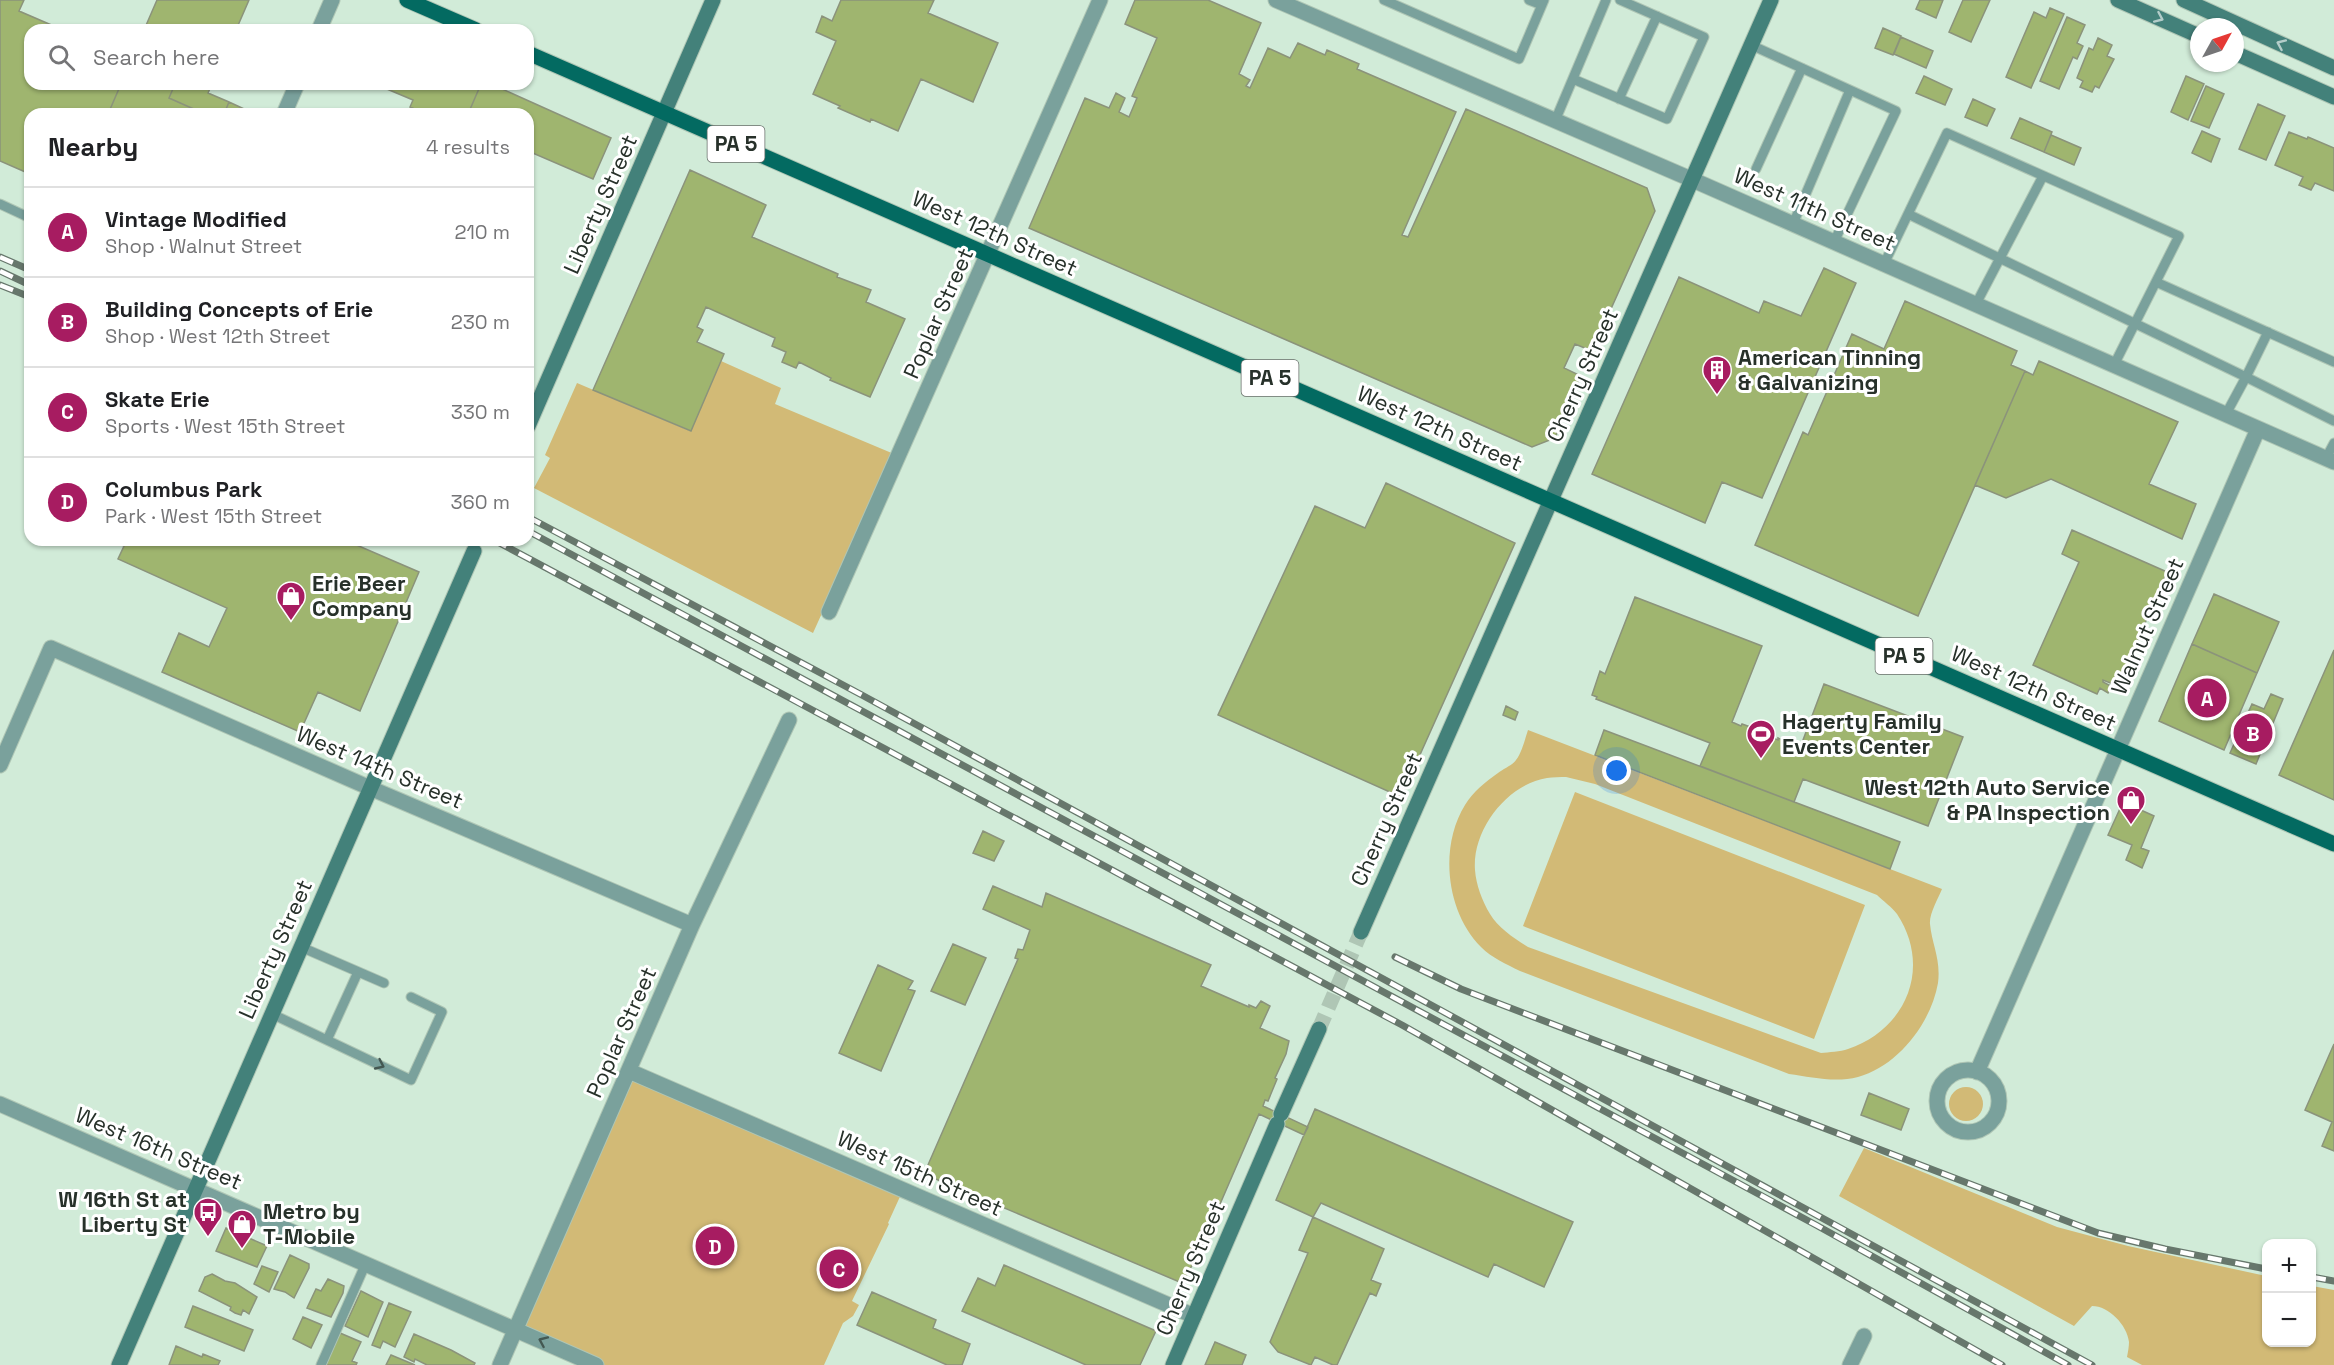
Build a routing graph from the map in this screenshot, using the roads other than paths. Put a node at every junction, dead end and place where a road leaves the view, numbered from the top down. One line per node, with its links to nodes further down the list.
1 (332, 0): 15 (street)
2 (407, 0): 16 (main road)
3 (713, 0): 29 (street, Liberty Street)
4 (1100, 0): 39 (street, Poplar Street)
5 (1276, 0): 30 (street, West 11th Street)
6 (1384, 0): 13 (lane)
7 (1528, 0): 13 (lane)
8 (1606, 0): 23 (lane)
9 (1620, 0): 14 (lane)
10 (1771, 0): 18 (street, Cherry Street)
11 (2118, 0): 17 (street, one-way to 17)
12 (2184, 0): 22 (street, one-way to 12)
13 (1543, 3)
14 (1657, 16): 27 (lane); 27 (lane)
15 (322, 24)
16 (462, 24)
17 (2190, 32)
18 (1751, 45): 21 (lane); 33 (street, Cherry Street)
19 (534, 56): 29 (main road, West 12th Street / PA 5)
20 (2244, 57): 26 (street)
21 (1802, 68): 25 (lane); 31 (lane)
22 (2334, 68)
23 (1573, 79): 27 (lane); 30 (lane)
24 (294, 90): 28 (street)
25 (1850, 90): 37 (lane); 38 (lane)
26 (2334, 97)
27 (1619, 99)
28 (287, 108)
29 (664, 112): 39 (main road, West 12th Street / PA 5); 49 (street, Liberty Street)
30 (1555, 121): 33 (street, West 11th Street)
31 (1756, 169)
32 (2043, 176): 35 (lane); 40 (lane); 42 (lane)
33 (1693, 180): 37 (street, West 11th Street); 55 (street, Cherry Street)
34 (0, 204): 36 (lane)
35 (1908, 214): 40 (lane); 41 (lane)
36 (24, 215)
37 (1793, 224): 38 (street, West 11th Street)
38 (1834, 242): 41 (street, West 11th Street)
39 (988, 255): 55 (main road, West 12th Street / PA 5); 57 (street, Poplar Street)
40 (2000, 258): 43 (lane); 44 (lane)
41 (1884, 264): 43 (street, West 11th Street)
42 (2156, 282): 44 (lane); 45 (lane)
43 (1976, 304): 47 (street, West 11th Street)
44 (2135, 323): 47 (lane); 48 (lane)
45 (2268, 332): 46 (lane); 48 (lane)
46 (2334, 362)
47 (2114, 365): 50 (street, West 11th Street)
48 (2246, 377): 50 (lane); 51 (lane)
49 (534, 412)
50 (2226, 414): 52 (street, West 11th Street)
51 (2334, 421)
52 (2258, 429): 54 (street, West 11th Street); 59 (street, Walnut Street)
53 (2334, 443): 54 (lane)
54 (2330, 460)
55 (1551, 501): 59 (main road, West 12th Street / PA 5); 64 (street, Cherry Street)
56 (474, 551): 61 (street, Liberty Street)
57 (829, 612)
58 (789, 720): 63 (street, Poplar Street)
59 (2118, 750): 62 (main road, West 12th Street / PA 5); 73 (street, Walnut Street)
60 (0, 765): 61 (street, West 14th Street)
61 (370, 788): 63 (street, West 14th Street); 65 (street, Liberty Street)
62 (2334, 844)
63 (692, 925): 72 (street, Poplar Street)
64 (1361, 932)
65 (301, 947): 66 (lane); 69 (street, Liberty Street)
66 (358, 972): 67 (lane); 71 (lane)
67 (384, 983)
68 (411, 997): 71 (lane, one-way to 68)
69 (272, 1014): 71 (lane); 75 (street, Liberty Street)
70 (1319, 1029): 77 (street, Cherry Street)
71 (327, 1040)
72 (629, 1071): 77 (street, West 15th Street); 78 (street, Poplar Street)
73 (1977, 1072): 73 (street)
74 (0, 1104): 75 (street, West 16th Street)
75 (195, 1189): 76 (street, West 16th Street); 80 (street, Liberty Street)
76 (366, 1263): 78 (street, West 16th Street); 81 (lane)
77 (1194, 1316): 84 (street, Cherry Street)
78 (516, 1329): 82 (street, Poplar Street); 83 (street, West 16th Street, one-way to 78)
79 (1864, 1336): 85 (street)
80 (119, 1365)
81 (321, 1365)
82 (500, 1365)
83 (596, 1365)
84 (1173, 1365)
85 (1851, 1365)

